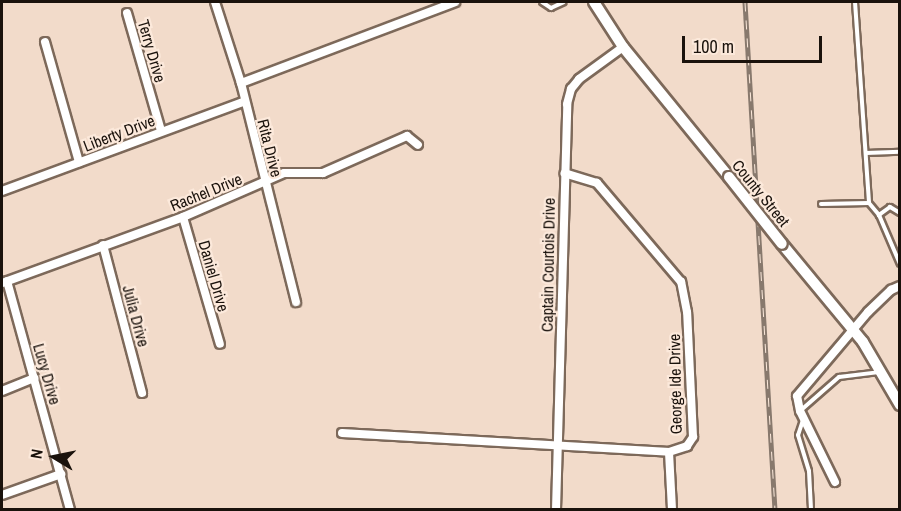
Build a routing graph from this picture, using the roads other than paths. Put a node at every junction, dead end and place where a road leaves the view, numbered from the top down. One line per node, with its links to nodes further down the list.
1 (215, 2): 10 (street, Rita Drive)
2 (455, 2): 10 (street)
3 (542, 2): 4 (lane)
4 (564, 2)
5 (594, 2): 9 (main road, County Street)
6 (855, 2): 15 (lane)
7 (127, 13): 12 (street, Terry Drive)
8 (45, 42): 16 (street)
9 (623, 47): 17 (street, Captain Courtois Drive); 30 (main road, County Street, bridge)
10 (241, 83): 11 (street, Rita Drive)
11 (245, 101): 12 (street, Liberty Drive); 18 (street, Rita Drive)
12 (161, 131): 16 (street, Liberty Drive)
13 (418, 145): 18 (street, Rachel Drive)
14 (900, 152): 15 (lane)
15 (866, 153): 20 (lane)
16 (79, 162): 19 (street, Liberty Drive)
17 (564, 173): 41 (street, Captain Courtois Drive); 42 (street, George Ide Drive)
18 (265, 183): 24 (street, Rachel Drive); 29 (street, Rita Drive)
19 (2, 191)
20 (869, 202): 21 (lane); 23 (lane)
21 (821, 204)
22 (900, 213): 23 (lane)
23 (879, 215): 26 (lane)
24 (183, 217): 25 (street, Rachel Drive); 31 (street, Daniel Drive)
25 (103, 245): 27 (street, Rachel Drive); 36 (street, Julia Drive)
26 (900, 264)
27 (4, 282): 33 (street, Lucy Drive)
28 (900, 286): 30 (street)
29 (296, 302)
30 (854, 330): 32 (main road, County Street); 38 (street)
31 (220, 344)
32 (881, 371): 34 (main road, County Street); 38 (lane)
33 (34, 378): 35 (street); 43 (street, Lucy Drive)
34 (895, 387): 37 (main road, County Street)
35 (2, 391)
36 (142, 393)
37 (900, 405)
38 (800, 411): 39 (street)
39 (803, 419): 44 (street); 49 (lane)
40 (342, 434): 41 (street, George Ide Drive)
41 (557, 443): 42 (street, George Ide Drive); 47 (street, Captain Courtois Drive)
42 (669, 452): 48 (street)
43 (61, 474): 45 (street); 46 (street, Lucy Drive)
44 (835, 482)
45 (2, 495)
46 (70, 510)
47 (556, 510)
48 (672, 510)
49 (811, 510)

